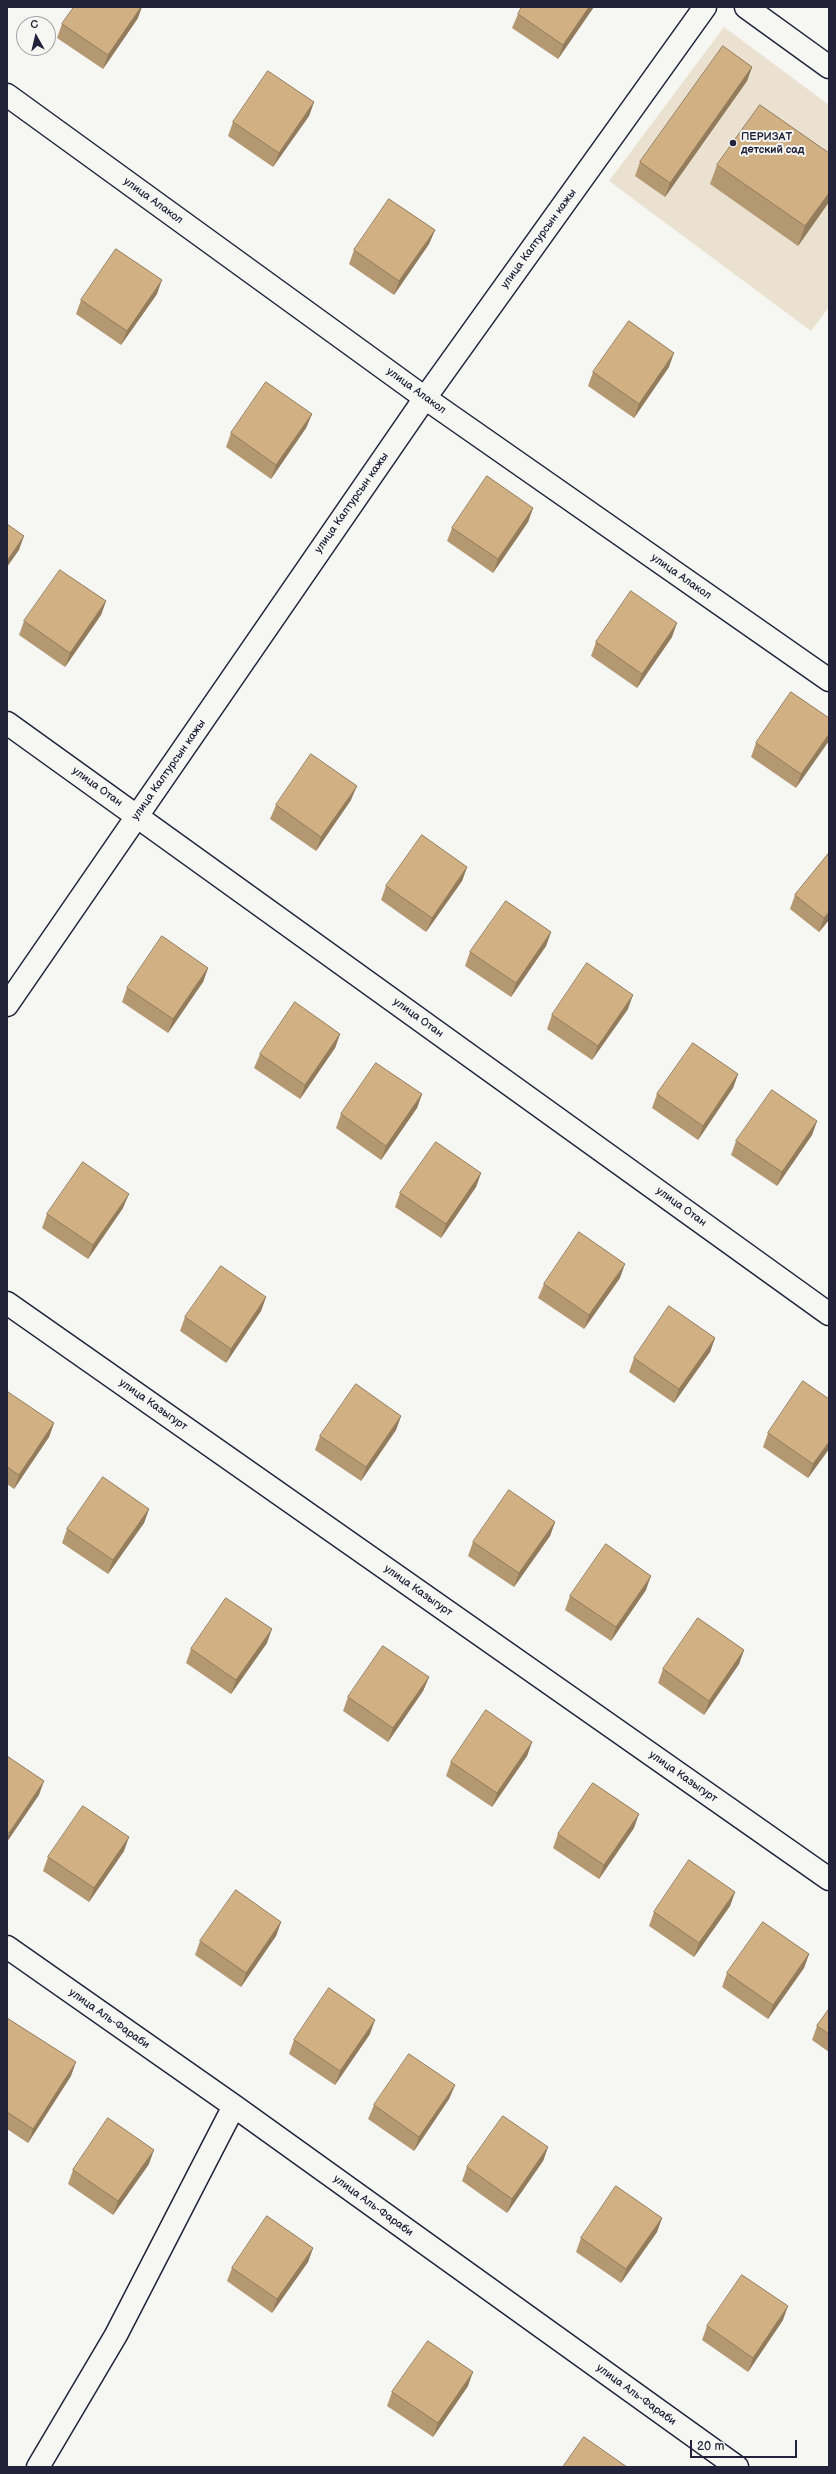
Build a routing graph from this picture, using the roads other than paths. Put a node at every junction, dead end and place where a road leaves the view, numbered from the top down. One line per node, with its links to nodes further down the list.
1 (705, 7): 5 (street, улица Калтурсын кажы)
2 (746, 7): 3 (street)
3 (829, 67)
4 (7, 95): 5 (street, улица Алакол)
5 (425, 398): 6 (street, улица Алакол); 8 (street, улица Калтурсын кажы)
6 (829, 680)
7 (7, 723): 8 (street, улица Отан)
8 (137, 816): 9 (street, улица Калтурсын кажы); 11 (street, улица Отан)
9 (7, 1005)
10 (7, 1303): 12 (street, улица Казыгурт)
11 (829, 1314)
12 (829, 1879)
13 (7, 1947): 14 (street, улица Аль-Фараби)
14 (234, 2106): 15 (street); 16 (street, улица Аль-Фараби)
15 (38, 2467)
16 (737, 2467)

